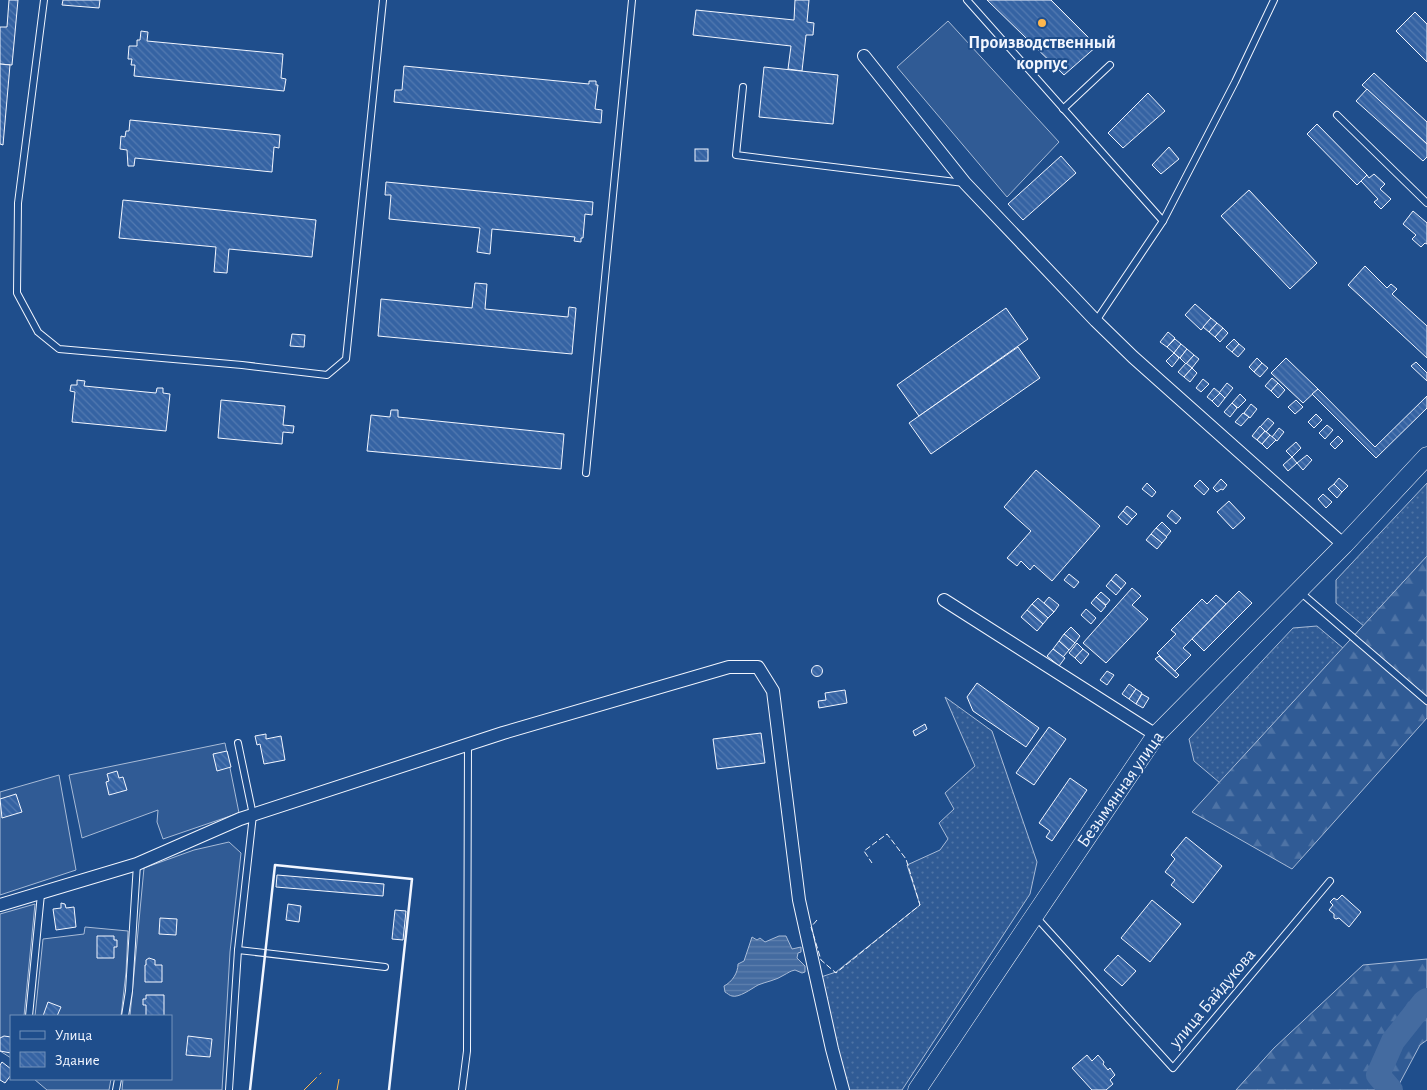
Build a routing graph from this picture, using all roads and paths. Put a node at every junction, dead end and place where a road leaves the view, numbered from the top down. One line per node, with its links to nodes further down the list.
1 (44, 0): 2 (lane)
2 (383, 0)
3 (632, 0): 16 (lane)
4 (967, 0): 9 (lane)
5 (1274, 0): 13 (lane)
6 (864, 56): 11 (street)
7 (1110, 65): 9 (lane)
8 (743, 87): 11 (lane)
9 (1063, 109): 13 (lane)
10 (1337, 115): 12 (lane)
11 (965, 184): 14 (street)
12 (1427, 203)
13 (1163, 221): 14 (lane)
14 (1096, 321): 17 (street)
15 (1427, 456): 17 (main road, Безымянная улица)
16 (586, 472)
17 (1344, 545): 18 (main road, Безымянная улица)
18 (1298, 591): 20 (lane); 21 (main road, Безымянная улица)
19 (944, 600): 21 (street)
20 (1427, 701)
21 (1156, 735): 29 (main road, Безымянная улица)
22 (238, 743): 24 (lane)
23 (468, 744): 24 (street); 35 (lane); 36 (street)
24 (254, 815): 25 (street); 30 (lane)
25 (137, 864): 27 (street); 33 (lane)
26 (1330, 881): 29 (lane, улица Байдукова)
27 (41, 894): 28 (street); 32 (lane)
28 (0, 905)
29 (1034, 914): 37 (main road, Безымянная улица)
30 (238, 950): 31 (lane); 34 (lane)
31 (385, 968)
32 (29, 1015)
33 (126, 1015)
34 (229, 1090)
35 (462, 1090)
36 (843, 1090)
37 (917, 1090)

